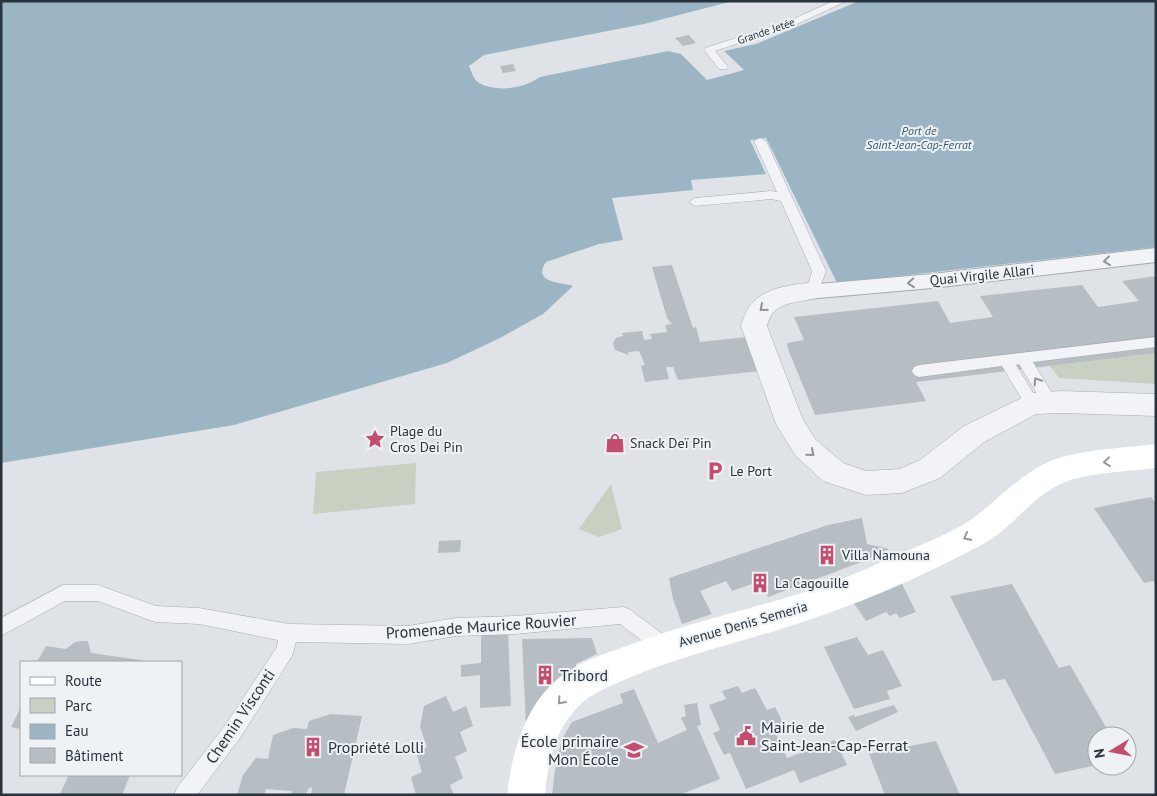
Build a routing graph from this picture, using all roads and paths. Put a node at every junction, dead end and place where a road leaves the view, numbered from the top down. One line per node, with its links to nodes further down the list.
1 (842, 1): 2 (lane, Grande Jetée)
2 (723, 67)
3 (760, 141): 4 (lane)
4 (786, 192): 5 (lane); 7 (lane)
5 (695, 202)
6 (1156, 255): 7 (street, Quai Virgile Allari, one-way to 7)
7 (807, 292): 12 (street, one-way to 12)
8 (1156, 342): 9 (lane)
9 (1023, 359): 10 (lane); 12 (lane, one-way to 9)
10 (1006, 361): 11 (lane); 12 (lane)
11 (920, 371)
12 (1041, 403): 13 (street)
13 (1156, 405)
14 (1156, 456): 17 (main road, Avenue Denis Semeria, one-way to 17)
15 (1, 628): 16 (lane, Promenade Maurice Rouvier)
16 (289, 633): 17 (lane, Promenade Maurice Rouvier); 18 (lane, Chemin Visconti)
17 (665, 647): 19 (main road, Avenue Denis Semeria, one-way to 19)
18 (184, 795)
19 (526, 795)

